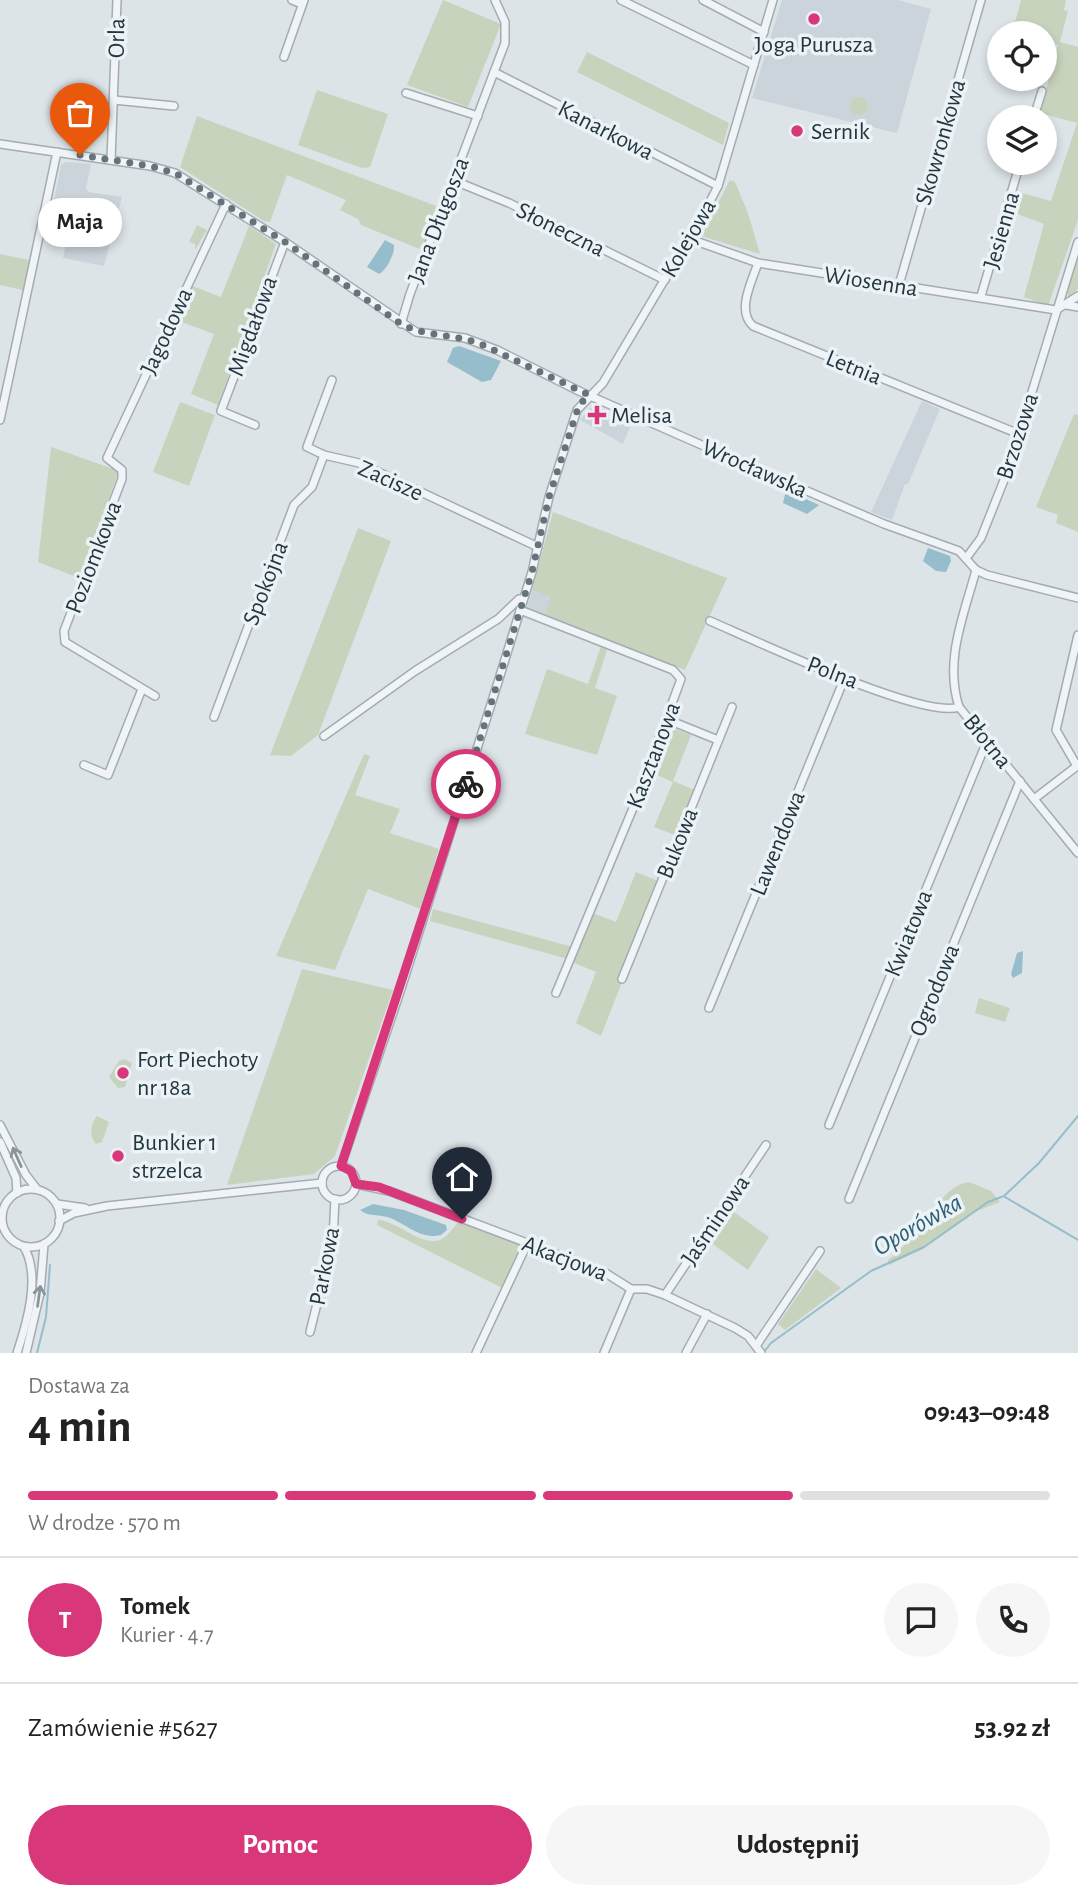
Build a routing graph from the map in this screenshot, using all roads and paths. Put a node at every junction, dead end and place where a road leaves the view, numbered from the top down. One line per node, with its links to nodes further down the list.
1 (117, 0): 15 (street, Orla)
2 (292, 0): 8 (street)
3 (495, 0): 12 (street, Jana Długosza)
4 (621, 0): 11 (street)
5 (703, 0): 9 (street)
6 (773, 0): 9 (street, Kolejowa)
7 (981, 0): 31 (street, Skowronkowa)
8 (303, 2): 10 (street)
9 (764, 32): 11 (street, Kolejowa)
10 (284, 57)
11 (754, 65): 24 (street, Kolejowa)
12 (494, 72): 18 (street, Jana Długosza); 24 (street, Kanarkowa)
13 (1042, 91): 16 (street)
14 (406, 93): 18 (street)
15 (114, 100): 17 (street); 21 (street, Orla)
16 (1038, 105)
17 (174, 106)
18 (478, 116): 23 (street, Jana Długosza)
19 (0, 144): 20 (street, Wrocławska)
20 (57, 152): 21 (street, Wrocławska); 40 (street)
21 (111, 160): 25 (street, Wrocławska)
22 (1016, 175): 32 (street, Jesienna)
23 (455, 181): 30 (street, Słoneczna); 37 (street, Jana Długosza)
24 (718, 186): 26 (street, Kolejowa)
25 (226, 204): 27 (street, Wrocławska); 44 (street, Jagodowa)
26 (690, 239): 29 (street, Wiosenna); 30 (street, Kolejowa)
27 (285, 242): 37 (street, Wrocławska); 41 (street, Migdałowa)
28 (1078, 242): 36 (street, Brzozowa)
29 (758, 263): 31 (street, Wiosenna); 42 (street, Letnia)
30 (665, 280): 39 (street, Kolejowa)
31 (899, 285): 32 (street, Wiosenna)
32 (981, 296): 36 (street, Wiosenna)
33 (1078, 296): 34 (street)
34 (1066, 305): 35 (street); 36 (street)
35 (1078, 307)
36 (1056, 310): 42 (street, Brzozowa)
37 (401, 324): 39 (street, Wrocławska)
38 (332, 380): 43 (street)
39 (589, 395): 45 (street); 46 (street, Wrocławska)
40 (1, 421)
41 (255, 425)
42 (1019, 434): 46 (street, Brzozowa)
43 (324, 455): 45 (street, Zacisze); 58 (street, Spokojna)
44 (107, 458): 54 (street, Poziomkowa)
45 (538, 547): 49 (street)
46 (967, 558): 47 (street, Wrocławska)
47 (976, 570): 48 (street); 57 (street, Błotna)
48 (1078, 598)
49 (523, 600): 50 (street); 60 (street)
50 (520, 610): 59 (street, Kasztanowa); 74 (street)
51 (710, 621): 53 (street, Polna)
52 (1078, 635): 65 (street)
53 (845, 677): 57 (street, Polna); 69 (street, Lawendowa)
54 (142, 689): 55 (street, Poziomkowa); 63 (street)
55 (155, 696)
56 (732, 707): 61 (street, Bukowa)
57 (959, 707): 62 (street, Błotna)
58 (214, 716)
59 (666, 719): 61 (street); 68 (street, Kasztanowa)
60 (324, 736)
61 (718, 740): 67 (street, Bukowa)
62 (987, 741): 64 (street, Błotna); 71 (street, Kwiatowa)
63 (84, 765)
64 (1020, 781): 65 (street, Błotna); 80 (street, Ogrodowa)
65 (1034, 799): 66 (street, Błotna)
66 (1078, 853)
67 (622, 979)
68 (556, 993)
69 (709, 1008)
70 (0, 1125): 77 (street, one-way to 70)
71 (830, 1125)
72 (0, 1142): 78 (street)
73 (766, 1145): 91 (street, Jaśminowa)
74 (341, 1166): 75 (street); 76 (street)
75 (322, 1183): 79 (street); 82 (street)
76 (356, 1184): 79 (street); 87 (street, Akacjowa)
77 (36, 1188): 78 (street); 81 (street)
78 (17, 1193): 83 (street)
79 (335, 1199): 93 (street, Parkowa)
80 (849, 1199)
81 (57, 1205): 82 (street); 84 (street)
82 (93, 1208): 84 (street)
83 (2, 1212): 85 (street)
84 (59, 1221): 86 (street)
85 (2, 1228): 88 (street)
86 (44, 1244): 88 (street); 96 (street, one-way to 86)
87 (527, 1244): 90 (street, Akacjowa); 97 (street)
88 (24, 1247): 95 (street)
89 (820, 1251): 94 (street)
90 (631, 1289): 91 (street, Akacjowa); 98 (street)
91 (664, 1295): 92 (street, Akacjowa)
92 (707, 1314): 94 (street, Akacjowa); 99 (street)
93 (310, 1332)
94 (759, 1351)
95 (17, 1353)
96 (26, 1353)
97 (475, 1353)
98 (604, 1353)
99 (687, 1353)

